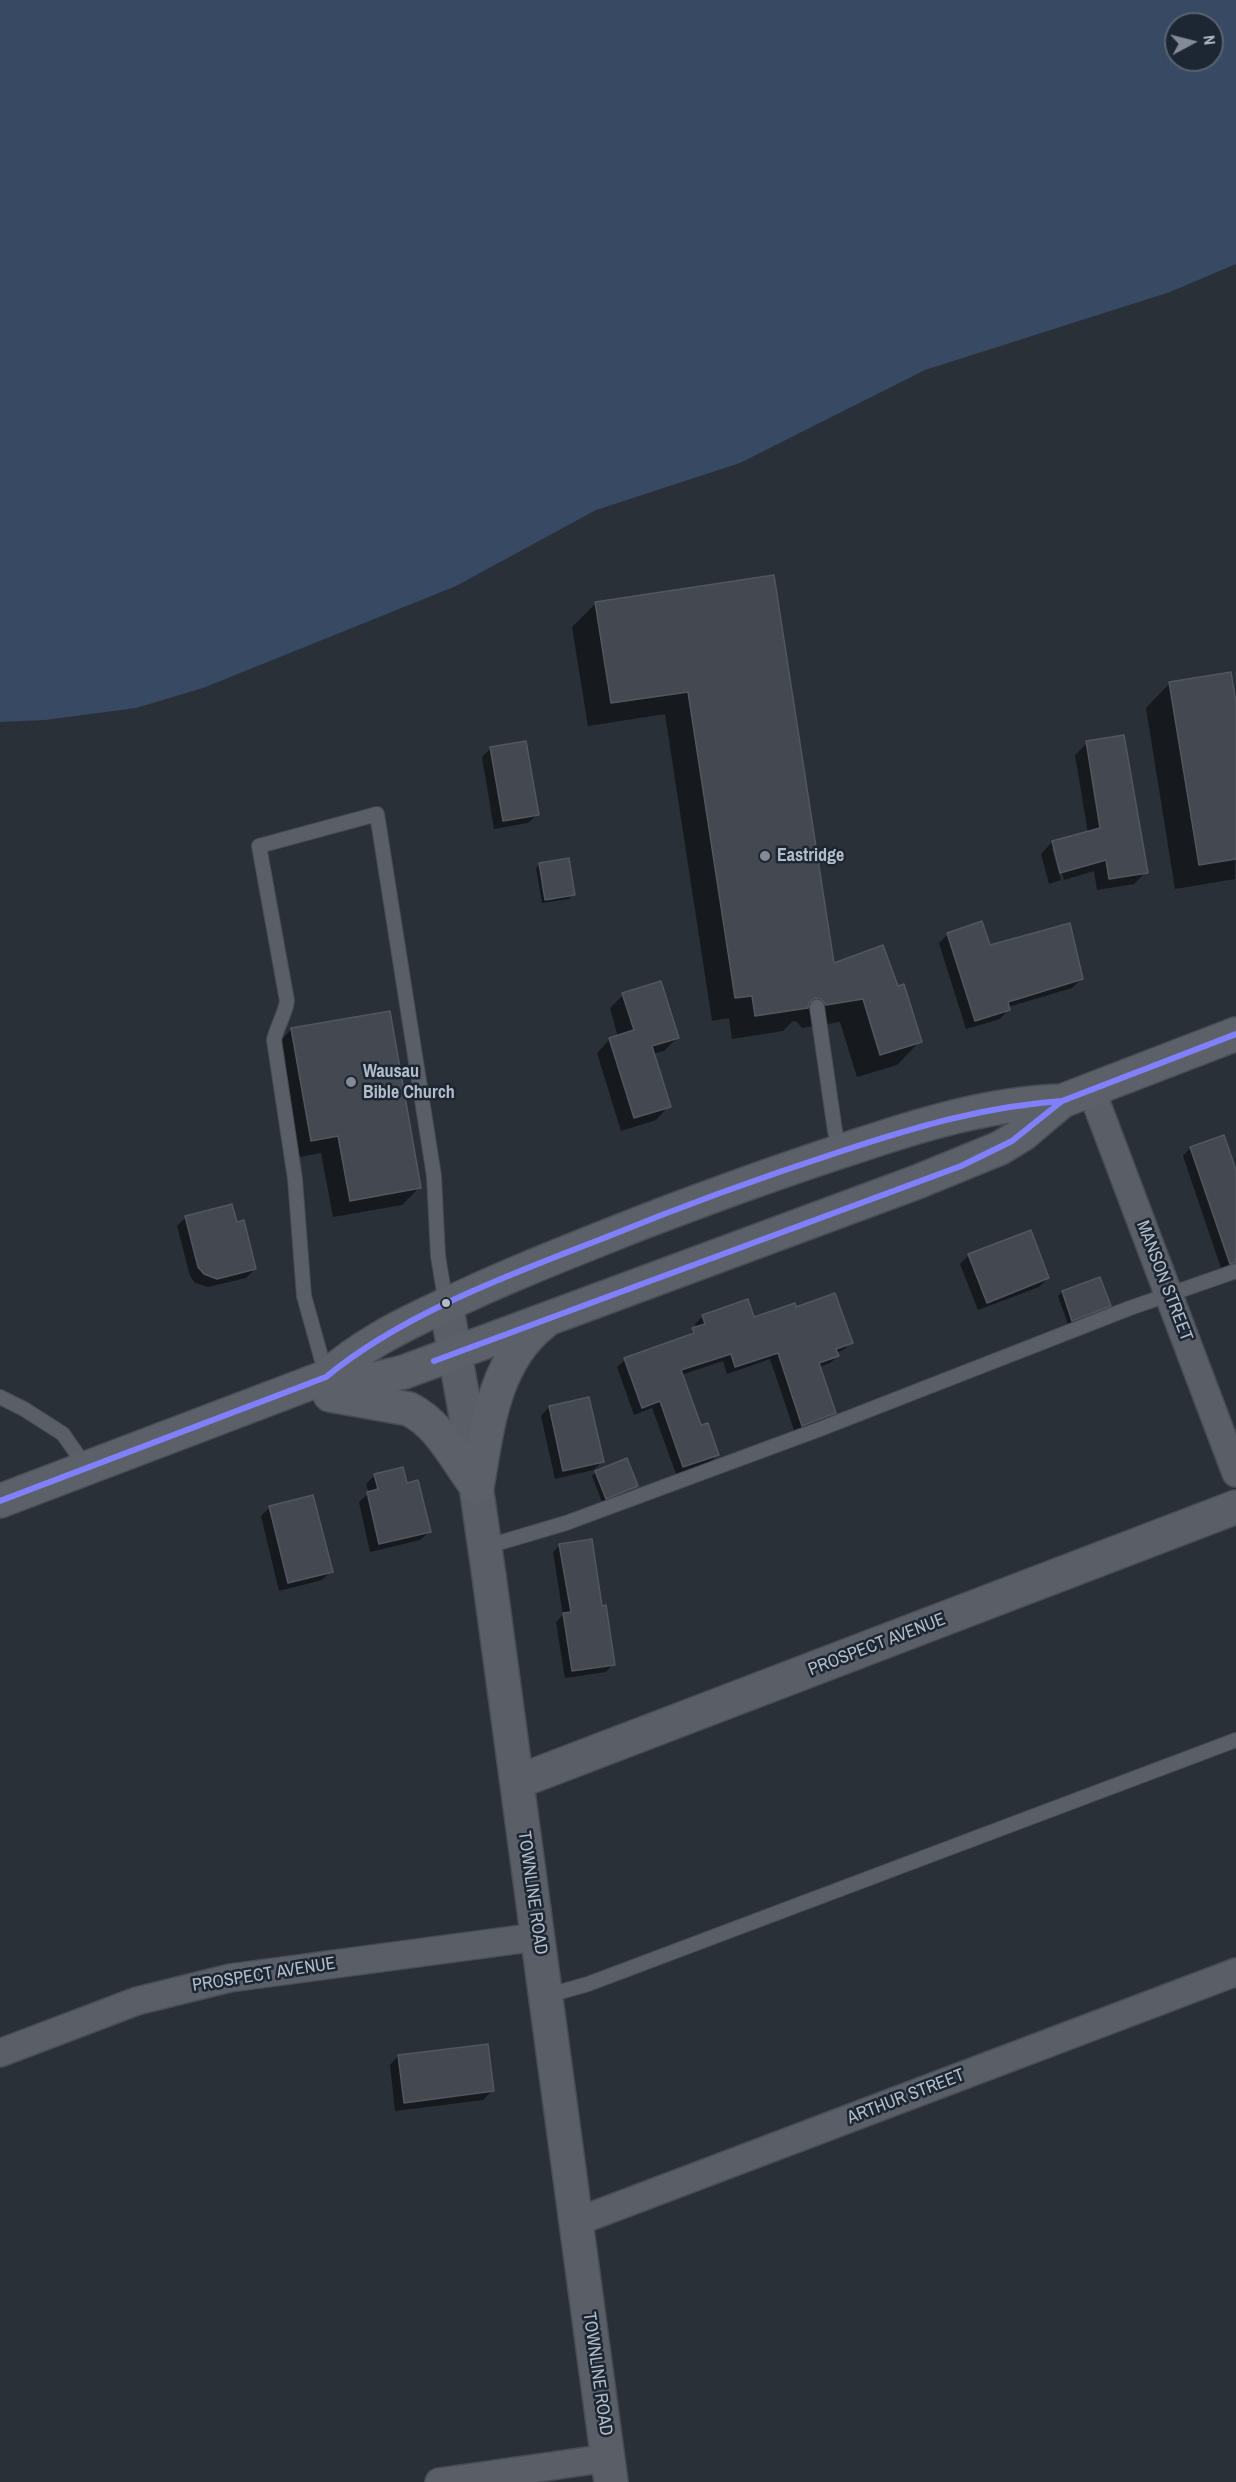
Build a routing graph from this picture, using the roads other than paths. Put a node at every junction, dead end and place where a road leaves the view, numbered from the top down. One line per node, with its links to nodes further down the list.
1 (817, 1006): 4 (lane)
2 (1236, 1034): 3 (main road)
3 (1077, 1095): 4 (main road); 6 (street, MANSON STREET); 8 (main road)
4 (840, 1151): 7 (main road)
5 (1236, 1271): 6 (lane)
6 (1169, 1294): 14 (street, MANSON STREET); 18 (lane)
7 (446, 1304): 9 (street, TOWNLINE ROAD); 10 (main road); 10 (lane)
8 (552, 1317): 9 (main road); 15 (main road)
9 (455, 1353): 10 (main road); 15 (street, TOWNLINE ROAD)
10 (326, 1377): 11 (main road)
11 (296, 1388): 13 (main road); 15 (main road)
12 (0, 1397): 13 (lane)
13 (86, 1467): 16 (main road)
14 (1236, 1473)
15 (477, 1487): 18 (street, TOWNLINE ROAD)
16 (0, 1501)
17 (1236, 1507): 20 (street, PROSPECT AVENUE)
18 (485, 1548): 20 (street, TOWNLINE ROAD)
19 (1236, 1740): 23 (lane)
20 (517, 1782): 21 (street, TOWNLINE ROAD)
21 (537, 1937): 23 (street, TOWNLINE ROAD); 24 (street, PROSPECT AVENUE)
22 (1236, 1972): 25 (street, ARTHUR STREET)
23 (546, 1996): 25 (street, TOWNLINE ROAD)
24 (0, 2053)
25 (576, 2222): 26 (street, TOWNLINE ROAD)
26 (610, 2470): 27 (street)
27 (439, 2482)

